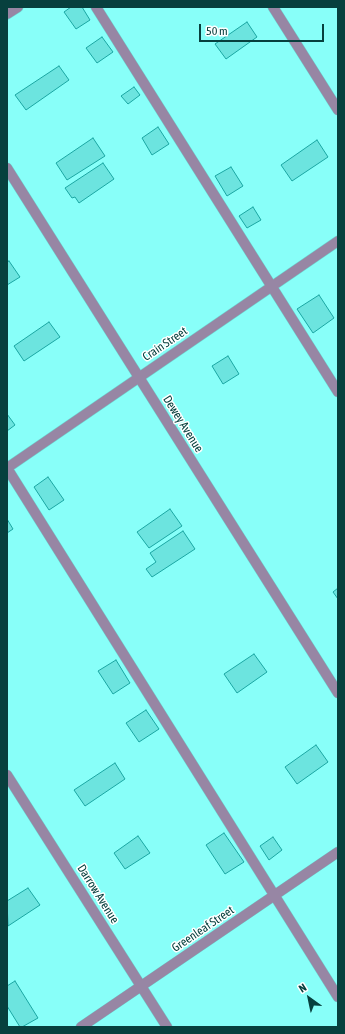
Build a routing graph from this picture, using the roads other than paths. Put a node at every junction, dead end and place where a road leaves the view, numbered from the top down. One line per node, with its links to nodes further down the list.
1 (18, 7): 4 (street)
2 (96, 7): 8 (street)
3 (272, 7): 5 (street)
4 (7, 14)
5 (338, 110)
6 (7, 168): 9 (street, Dewey Avenue)
7 (338, 241): 8 (street, Crain Street)
8 (272, 287): 9 (street, Crain Street); 10 (street)
9 (139, 378): 11 (street, Crain Street); 12 (street, Dewey Avenue)
10 (338, 392)
11 (7, 468): 15 (street)
12 (336, 687)
13 (7, 775): 16 (street, Darrow Avenue)
14 (338, 852): 15 (street, Greenleaf Street)
15 (275, 896): 16 (street, Greenleaf Street); 17 (street)
16 (142, 987): 18 (street, Greenleaf Street); 19 (street, Darrow Avenue)
17 (338, 996)
18 (81, 1027)
19 (167, 1027)

